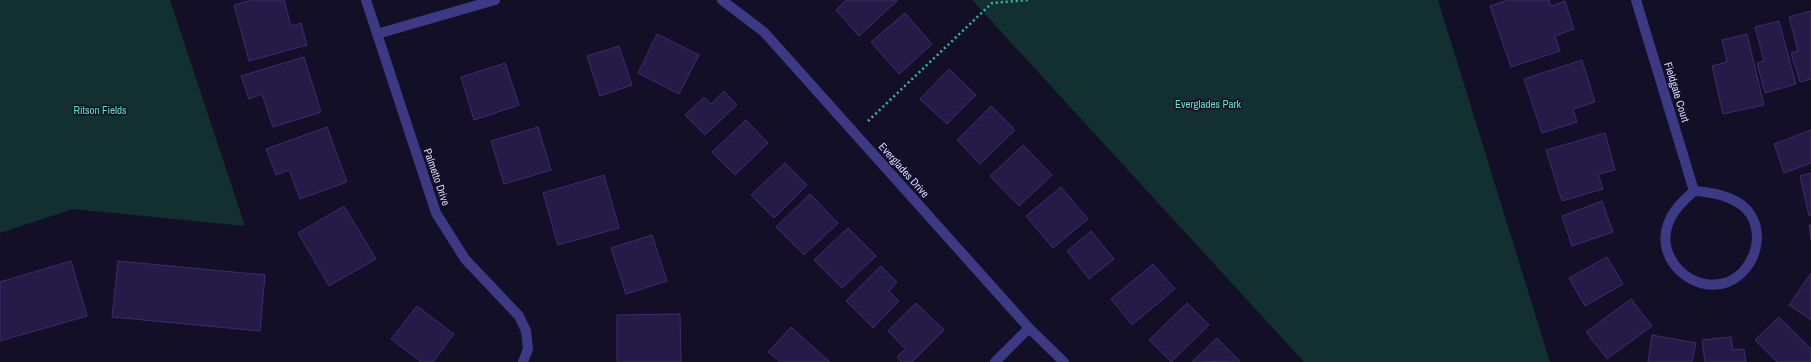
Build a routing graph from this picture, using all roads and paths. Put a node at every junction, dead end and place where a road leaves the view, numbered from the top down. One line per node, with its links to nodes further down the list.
1 (366, 0): 6 (street, Palmetto Drive)
2 (495, 0): 6 (street)
3 (722, 0): 7 (street, Everglades Drive)
4 (1028, 0): 7 (path)
5 (1636, 0): 8 (street, Fieldgate Court)
6 (377, 34): 10 (street, Palmetto Drive)
7 (855, 134): 9 (street, Everglades Drive)
8 (1694, 191): 8 (street)
9 (1029, 328): 11 (street); 12 (street, Everglades Drive)
10 (523, 362)
11 (995, 362)
12 (1064, 362)

